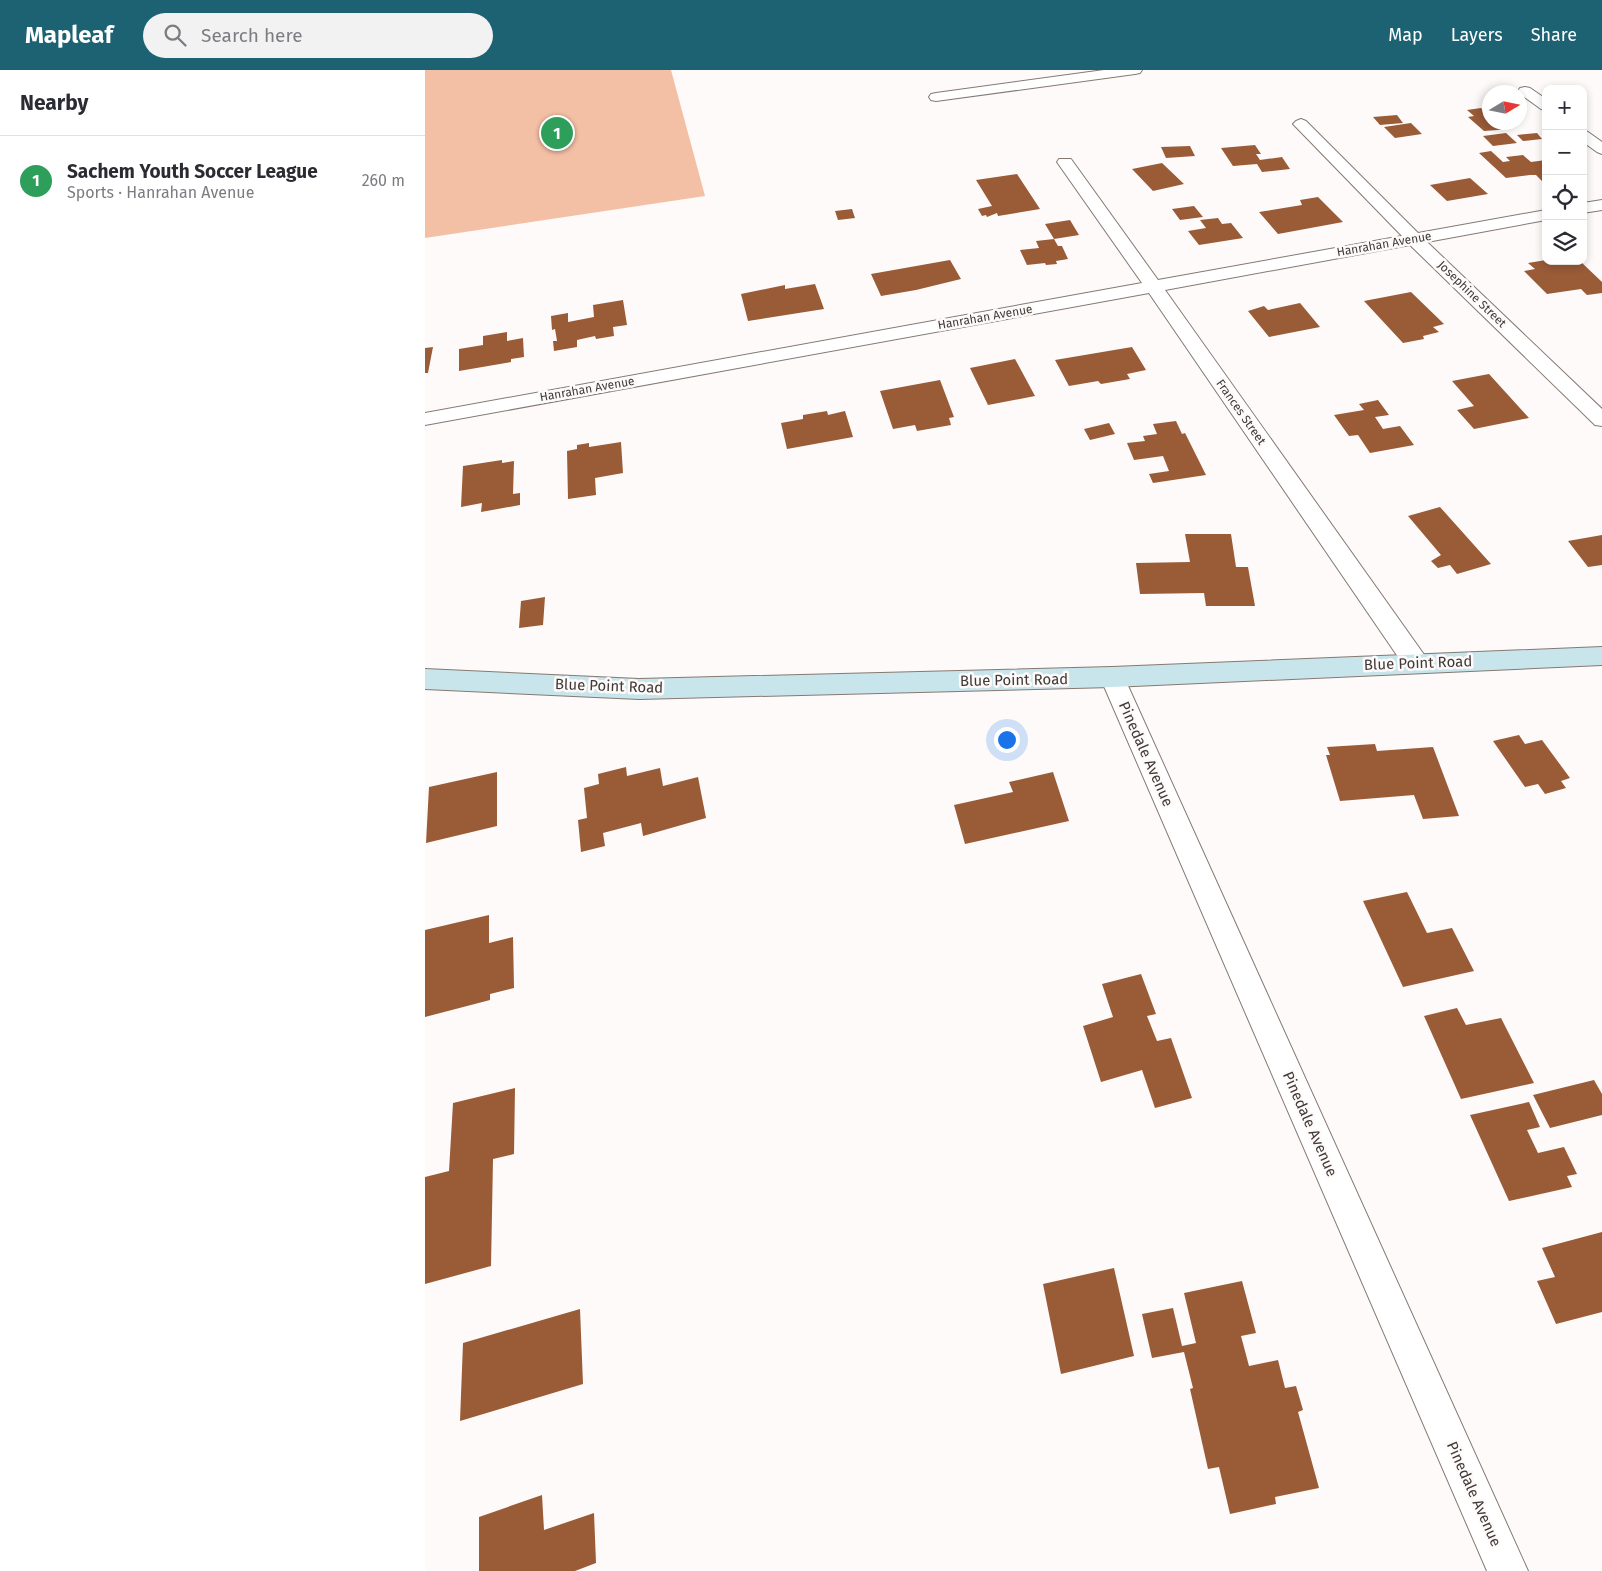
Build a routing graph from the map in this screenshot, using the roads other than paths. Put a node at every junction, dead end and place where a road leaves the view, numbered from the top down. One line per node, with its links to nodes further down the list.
1 (1135, 70): 3 (street)
2 (1527, 92): 4 (street)
3 (936, 97)
4 (1542, 103)
5 (1301, 124): 12 (street, Josephine Street)
6 (1587, 137): 7 (street)
7 (1602, 148)
8 (1065, 162): 13 (street, Frances Street)
9 (1602, 205): 10 (street)
10 (1587, 207)
11 (1542, 216): 12 (street, Hanrahan Avenue)
12 (1415, 239): 13 (street, Hanrahan Avenue); 15 (street, Josephine Street)
13 (1153, 286): 14 (street, Hanrahan Avenue); 17 (street, Frances Street)
14 (425, 419)
15 (1602, 420)
16 (1602, 656): 17 (street, Blue Point Road)
17 (1417, 663): 18 (street, Blue Point Road)
18 (1112, 677): 19 (street, Blue Point Road); 20 (street, Pinedale Avenue)
19 (425, 679)
20 (1507, 1571)

